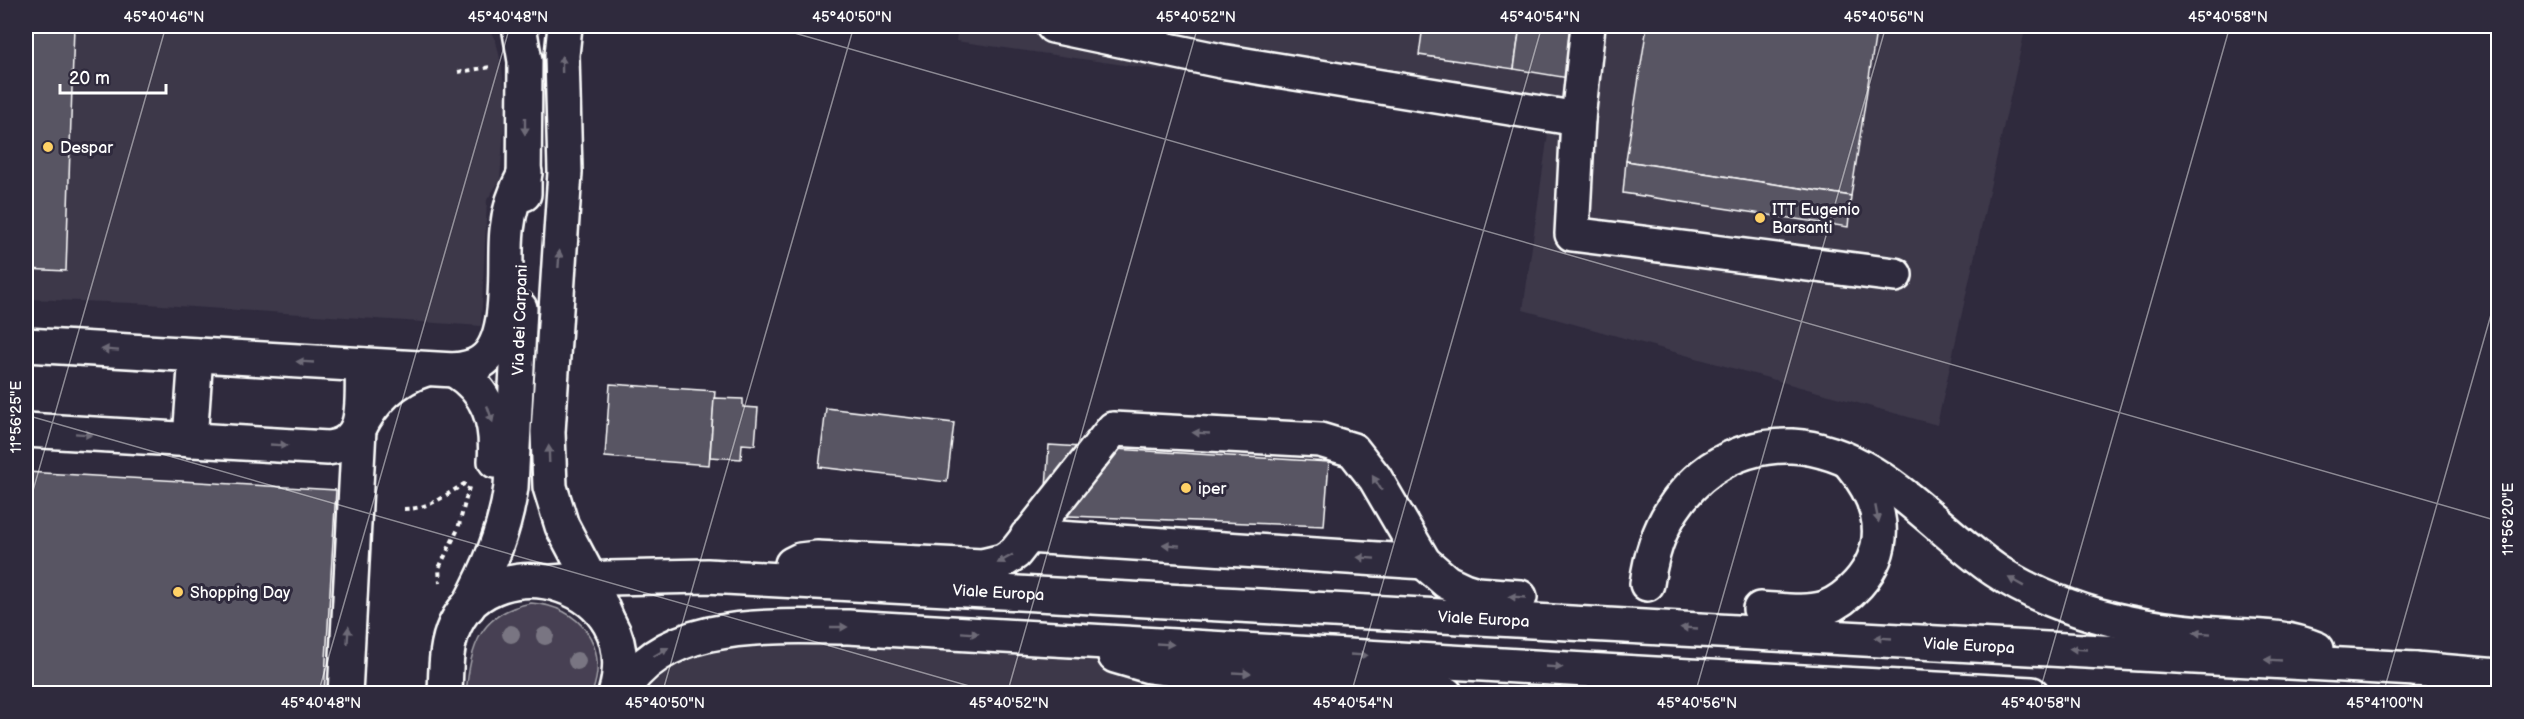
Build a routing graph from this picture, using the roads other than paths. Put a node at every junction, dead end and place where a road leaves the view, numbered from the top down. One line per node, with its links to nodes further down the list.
1 (519, 26): 6 (street, Via dei Carpani, one-way to 6)
2 (565, 26): 16 (street, one-way to 2)
3 (1053, 26): 5 (street)
4 (1588, 26): 5 (street)
5 (1578, 119): 7 (street)
6 (525, 173): 11 (street); 25 (street, Via dei Carpani)
7 (1895, 275)
8 (26, 345): 9 (street, one-way to 8)
9 (196, 355): 10 (street, one-way to 9); 14 (street)
10 (363, 365): 11 (street); 12 (street)
11 (443, 369): 12 (street); 25 (street, one-way to 25)
12 (359, 429): 14 (street, one-way to 12); 33 (street, one-way to 12)
13 (26, 430): 14 (street, one-way to 14)
14 (190, 440)
15 (1851, 462): 23 (street); 24 (street, one-way to 24); 30 (street, one-way to 15)
16 (556, 512): 19 (street); 20 (street)
17 (1028, 536): 18 (street, one-way to 17); 18 (street, one-way to 17); 21 (street, one-way to 21)
18 (1424, 562): 24 (street, one-way to 18)
19 (707, 576): 20 (street, Viale Europa); 21 (street, Viale Europa)
20 (590, 579): 22 (street, Viale Europa); 26 (street)
21 (767, 579): 27 (street, Viale Europa)
22 (552, 582): 25 (street, Viale Europa); 26 (street)
23 (1647, 584)
24 (1597, 601): 27 (street)
25 (456, 607): 34 (street)
26 (607, 619): 35 (street)
27 (1532, 619): 30 (street, Viale Europa, one-way to 27)
28 (1062, 639): 36 (street, one-way to 28); 37 (street, one-way to 37); 38 (street, one-way to 38)
29 (2499, 662): 31 (street)
30 (2361, 664): 31 (street, Viale Europa)
31 (2415, 669): 32 (street)
32 (2499, 676)
33 (345, 693)
34 (445, 693)
35 (615, 693)
36 (621, 693)
37 (1446, 693)
38 (2032, 693)

